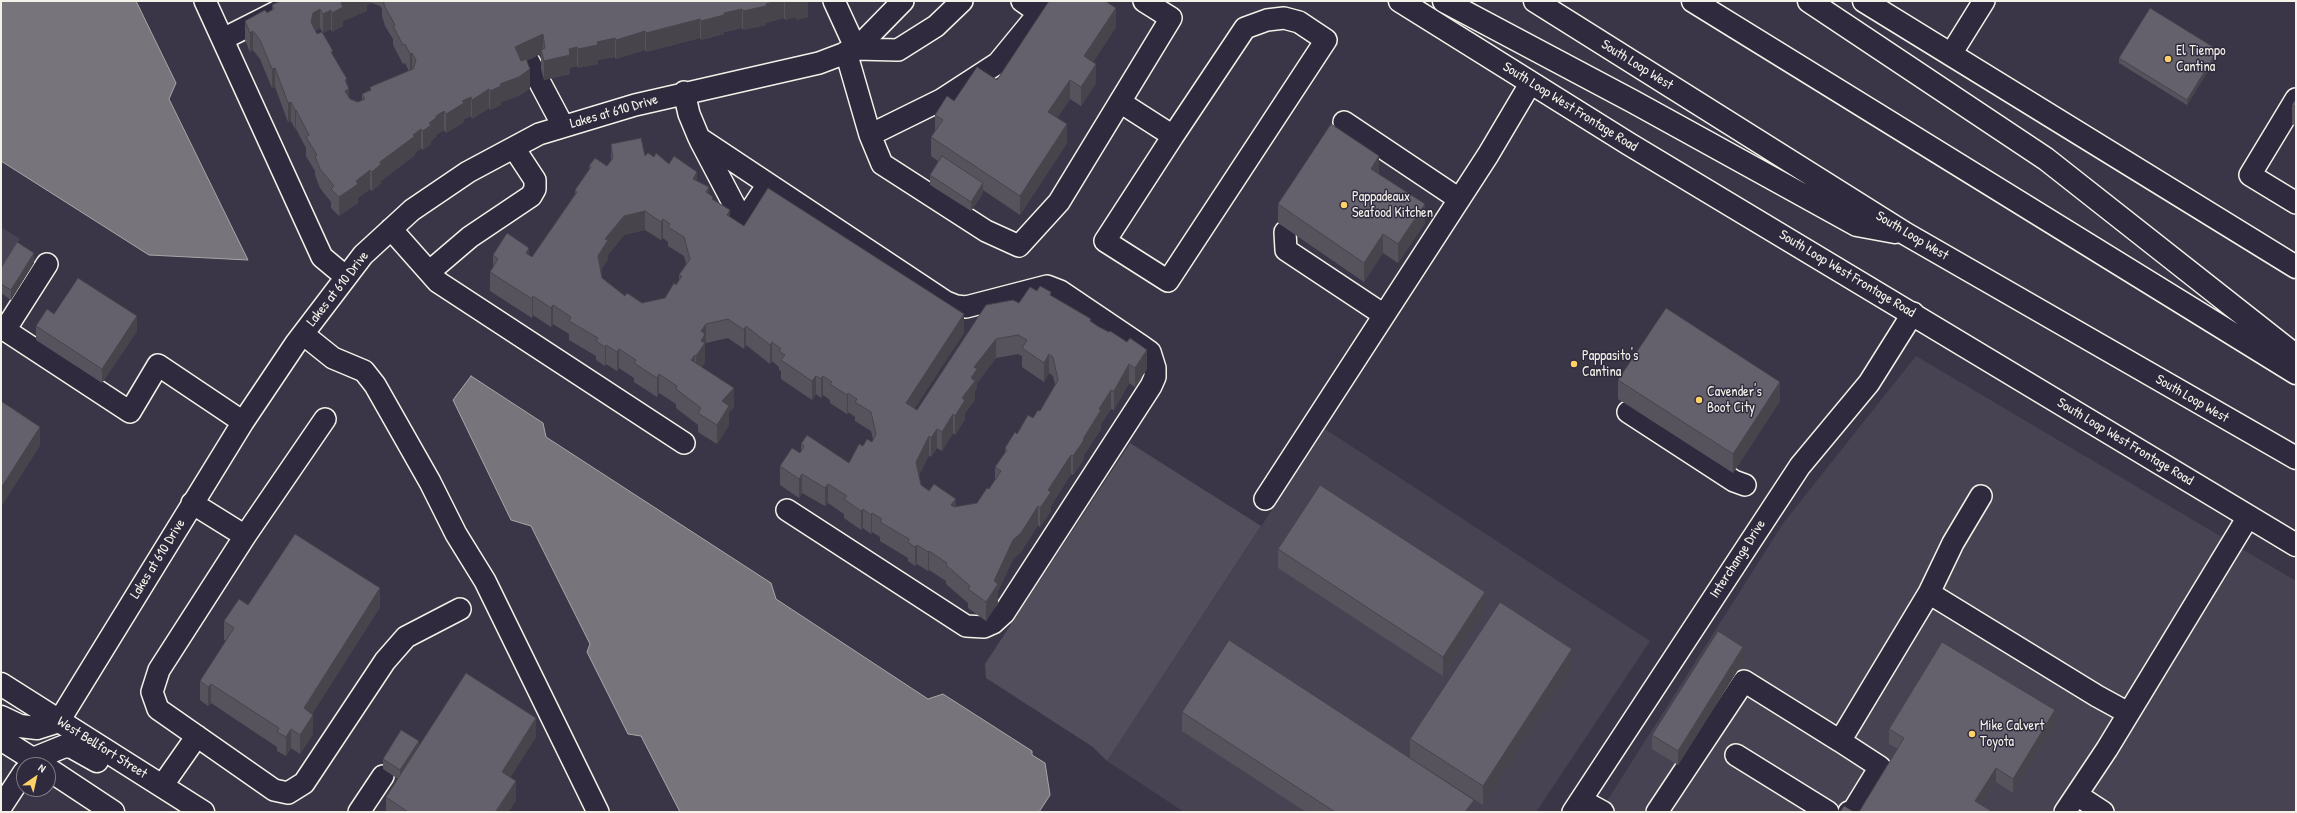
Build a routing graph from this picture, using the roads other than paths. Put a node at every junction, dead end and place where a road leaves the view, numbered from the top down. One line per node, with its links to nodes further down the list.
1 (205, 1): 17 (street)
2 (298, 1): 17 (street)
3 (834, 1): 19 (street)
4 (903, 1): 19 (street, Lakes at 610 Drive)
5 (944, 1): 18 (street)
6 (962, 1): 18 (street)
7 (1022, 1): 16 (street)
8 (1144, 1): 25 (street)
9 (1400, 1): 22 (main road, South Loop West Frontage Road)
10 (1444, 1): 37 (main road)
11 (1535, 1): 37 (main road, South Loop West)
12 (1693, 1): 46 (main road)
13 (1809, 1): 45 (main road)
14 (1864, 1): 20 (main road)
15 (1984, 1): 20 (street)
16 (1043, 7): 28 (street)
17 (223, 40): 41 (street)
18 (898, 50): 19 (street, Lakes at 610 Drive)
19 (851, 51): 23 (street, Lakes at 610 Drive); 28 (street)
20 (1951, 54): 39 (main road)
21 (528, 60): 27 (street)
22 (1530, 84): 33 (street); 42 (main road, South Loop West Frontage Road)
23 (684, 92): 27 (street, Lakes at 610 Drive); 30 (street)
24 (2296, 99): 34 (street)
25 (1120, 102): 28 (street); 29 (street)
26 (1344, 122): 33 (street)
27 (564, 126): 31 (street, Lakes at 610 Drive)
28 (870, 134)
29 (1173, 136): 29 (street)
30 (699, 138): 32 (street); 32 (street)
31 (514, 148): 35 (street, Lakes at 610 Drive); 40 (street)
32 (768, 184): 56 (street)
33 (1458, 200): 43 (street)
34 (2296, 203)
35 (391, 229): 40 (street); 41 (street, Lakes at 610 Drive)
36 (1285, 232): 43 (street)
37 (1906, 234): 51 (main road, South Loop West)
38 (47, 264): 49 (street)
39 (2296, 267)
40 (430, 272): 50 (street)
41 (346, 277): 44 (street, Lakes at 610 Drive)
42 (1913, 313): 57 (main road, South Loop West Frontage Road); 77 (street, Interchange Drive)
43 (1384, 315): 54 (street)
44 (303, 334): 49 (street, Lakes at 610 Drive); 82 (street)
45 (2296, 356)
46 (2296, 372)
47 (1628, 412): 52 (street)
48 (325, 419): 58 (street)
49 (243, 422): 55 (street, Lakes at 610 Drive)
50 (684, 443)
51 (2296, 458)
52 (1745, 485)
53 (1981, 496): 60 (street)
54 (1265, 499)
55 (192, 503): 58 (street); 65 (street, Lakes at 610 Drive)
56 (787, 510)
57 (2248, 517): 59 (main road, South Loop West Frontage Road); 63 (street)
58 (245, 536): 66 (street)
59 (2296, 545)
60 (1930, 593): 63 (street); 68 (street)
61 (460, 609): 66 (street)
62 (1, 684): 65 (main road, West Bellfort Street)
63 (2128, 713): 76 (street)
64 (1, 717): 65 (main road)
65 (59, 721): 74 (main road, West Bellfort Street)
66 (197, 736): 74 (street)
67 (1, 739): 70 (main road)
68 (1840, 741): 84 (street); 86 (street)
69 (1736, 755): 85 (street)
70 (24, 757)
71 (46, 757): 74 (main road)
72 (383, 776): 81 (street)
73 (56, 780): 79 (main road)
74 (162, 786): 80 (main road, West Bellfort Street)
75 (16, 789): 78 (street)
76 (2077, 795): 87 (street); 88 (street)
77 (1577, 806): 83 (street)
78 (1, 807)
79 (99, 808)
80 (202, 812)
81 (359, 812)
82 (598, 812)
83 (1603, 812)
84 (1657, 812)
85 (1828, 812)
86 (1853, 812)
87 (2065, 812)
88 (2103, 812)

